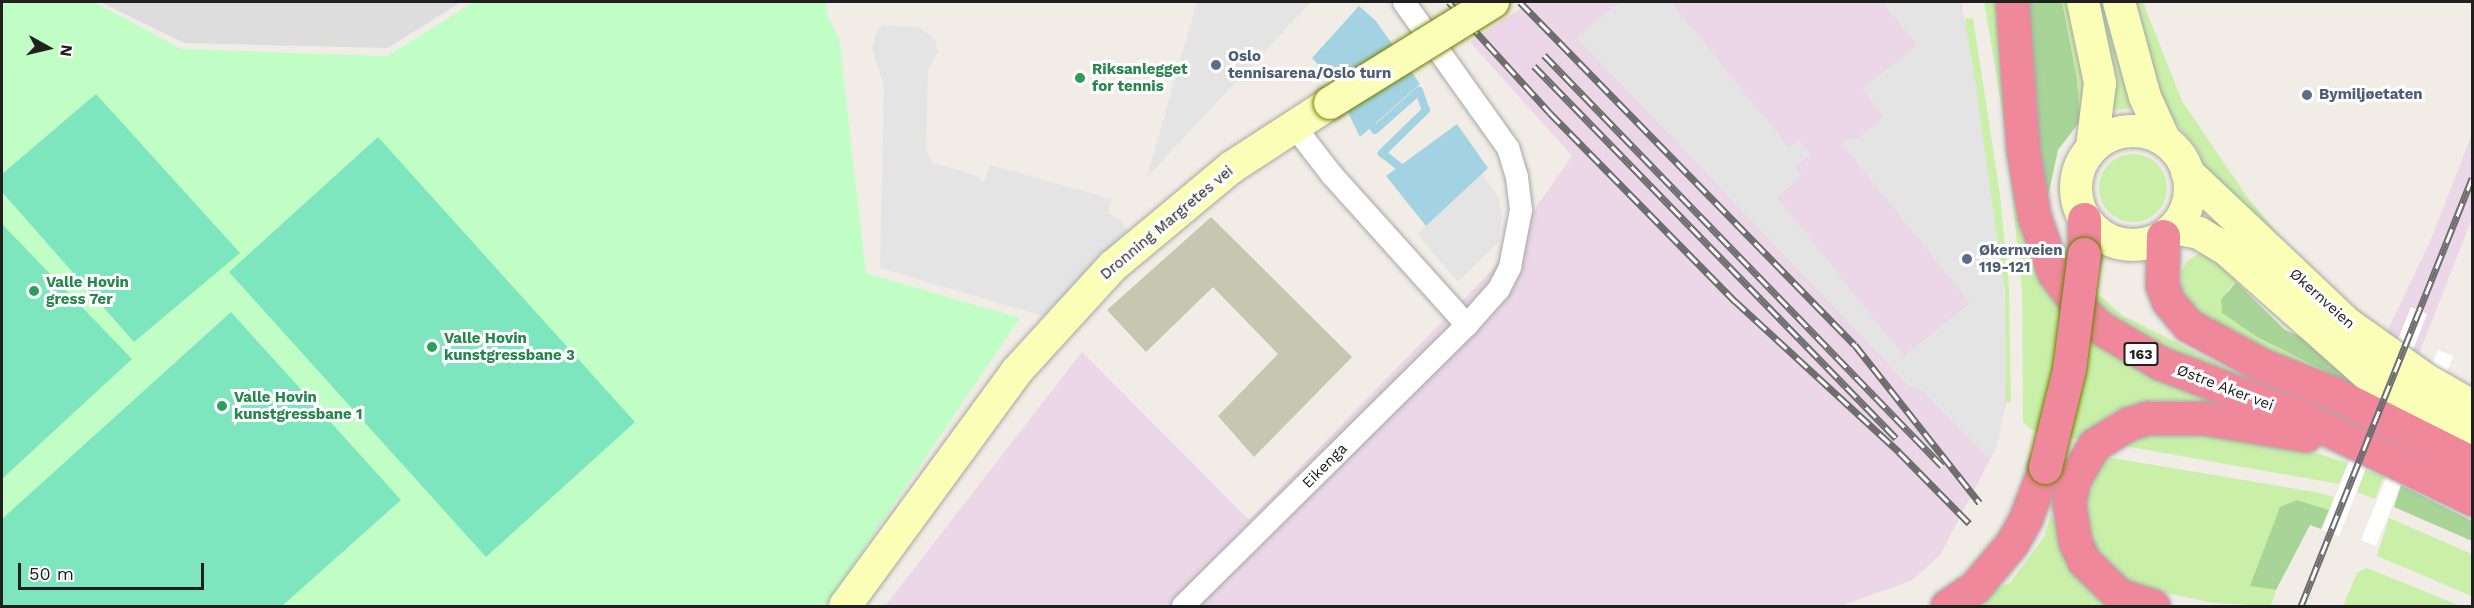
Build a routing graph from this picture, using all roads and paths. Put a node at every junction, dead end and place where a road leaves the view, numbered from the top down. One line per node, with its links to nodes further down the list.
1 (1404, 2): 12 (street, Eikenga)
2 (1493, 2): 6 (main road, Dronning Margretes vei, bridge)
3 (2012, 2): 15 (highway, Østre Aker vei / 163)
4 (2083, 2): 8 (main road)
5 (2119, 2): 7 (main road)
6 (1294, 126): 12 (street); 19 (main road, Dronning Margretes vei)
7 (2165, 141): 8 (main road); 9 (main road)
8 (2092, 147): 10 (main road)
9 (2187, 172): 11 (main road); 13 (main road, Økernveien)
10 (2084, 219): 11 (main road); 17 (highway, bridge)
11 (2168, 232): 14 (main road, Økernveien); 16 (highway)
12 (1467, 325): 20 (street, Eikenga)
13 (2472, 406)
14 (2472, 437)
15 (2369, 449): 17 (highway); 18 (highway, Østre Aker vei / 163)
16 (2472, 463)
17 (2059, 474): 21 (highway); 22 (highway)
18 (2472, 500)
19 (845, 606)
20 (1183, 606)
21 (1947, 606)
22 (2153, 606)

